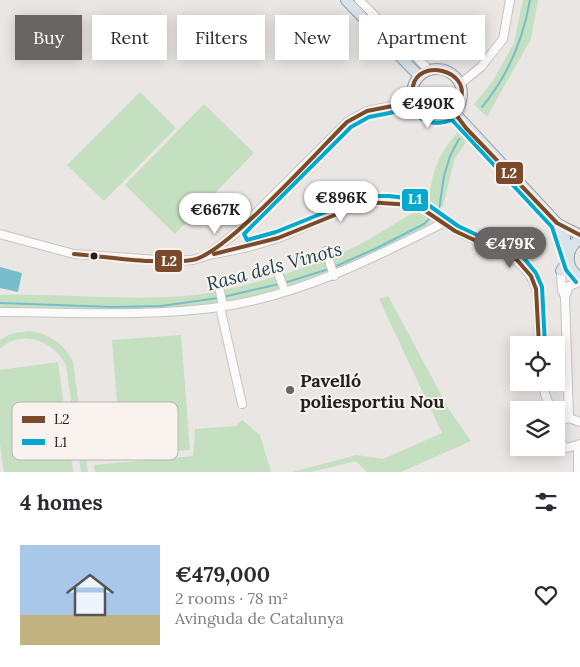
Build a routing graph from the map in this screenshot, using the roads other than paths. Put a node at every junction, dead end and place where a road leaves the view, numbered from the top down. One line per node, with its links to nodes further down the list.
1 (346, 0): 5 (main road)
2 (360, 0): 4 (street)
3 (510, 0): 6 (street)
4 (429, 70): 5 (main road); 6 (main road)
5 (419, 76): 7 (main road)
6 (460, 84): 8 (main road)
7 (414, 102): 8 (main road); 11 (street)
8 (454, 112): 10 (main road)
9 (443, 223): 16 (street); 23 (street); 31 (street)
10 (557, 223): 13 (main road); 20 (main road)
11 (237, 232): 14 (street); 16 (street); 18 (street)
12 (0, 234): 19 (street)
13 (580, 235)
14 (229, 238): 18 (street); 19 (street)
15 (580, 239): 20 (main road)
16 (243, 248): 18 (street)
17 (326, 250): 23 (street)
18 (229, 251): 19 (street)
19 (206, 256)
20 (568, 257): 22 (main road); 24 (main road)
21 (275, 266): 27 (street)
22 (561, 271): 28 (street)
23 (334, 276): 27 (street)
24 (580, 277)
25 (218, 282): 29 (street)
26 (580, 282): 28 (street)
27 (285, 291): 29 (street)
28 (565, 296): 33 (street)
29 (221, 307): 30 (street); 32 (street)
30 (0, 312)
31 (539, 336)
32 (242, 404)
33 (569, 418): 34 (street); 35 (street)
34 (565, 419)
35 (580, 422)
36 (577, 446): 37 (street); 38 (street)
37 (574, 472)
38 (578, 472)

